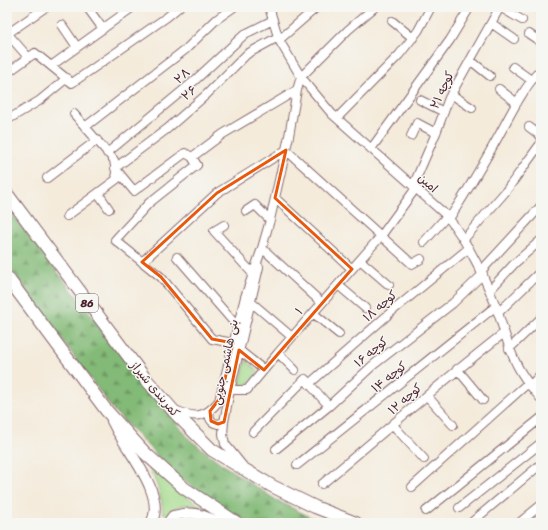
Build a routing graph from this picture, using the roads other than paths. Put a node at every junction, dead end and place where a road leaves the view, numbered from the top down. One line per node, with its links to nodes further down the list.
1 (46, 7): 19 (street)
2 (87, 7): 17 (street)
3 (179, 7): 34 (street)
4 (234, 7): 45 (street)
5 (269, 7): 12 (street, امین)
6 (317, 7): 21 (street, ۲۶)
7 (375, 7): 32 (street)
8 (431, 7): 20 (street)
9 (470, 7): 52 (street)
10 (500, 7): 13 (street); 15 (street, کوچه ۲۱)
11 (132, 8): 17 (street)
12 (273, 20): 21 (street, امین); 54 (street, ۲۸)
13 (522, 20)
14 (392, 21): 20 (street)
15 (491, 23): 22 (street); 26 (street, کوچه ۲۱)
16 (62, 25): 24 (street)
17 (103, 29): 24 (street)
18 (528, 34): 23 (street)
19 (8, 35): 25 (street)
20 (412, 38): 43 (street)
21 (278, 39): 32 (street, امین); 56 (street, ۲۶)
22 (514, 39)
23 (541, 42)
24 (77, 47): 27 (street)
25 (28, 57): 27 (street); 30 (street)
26 (470, 60): 31 (street); 37 (street, کوچه ۲۱)
27 (51, 66): 34 (street)
28 (513, 67): 33 (street)
29 (541, 69): 33 (street)
30 (7, 73)
31 (490, 76)
32 (301, 77): 36 (street, بنی هاشمی جنوبی); 43 (street, امین)
33 (531, 80): 39 (street)
34 (69, 81): 44 (street)
35 (499, 89): 39 (street)
36 (297, 90): 53 (street, بنی هاشمی جنوبی); 55 (street)
37 (451, 94): 40 (street); 41 (street, کوچه ۲۱)
38 (420, 100): 41 (street)
39 (517, 103): 66 (street)
40 (472, 108)
41 (444, 112): 47 (street, کوچه ۲۱)
42 (74, 114): 45 (street)
43 (338, 118): 52 (street, امین)
44 (7, 120)
45 (85, 127): 50 (street)
46 (529, 127): 49 (street)
47 (436, 133): 48 (street); 58 (street, کوچه ۲۱)
48 (411, 136)
49 (541, 136)
50 (97, 140): 54 (street); 57 (street)
51 (541, 143): 70 (street)
52 (371, 149): 58 (street, امین)
53 (286, 150): 61 (street, بنی هاشمی جنوبی); 69 (street); 78 (street)
54 (108, 153): 56 (street)
55 (192, 157): 56 (street); 78 (street)
56 (115, 168): 59 (street)
57 (47, 178)
58 (414, 187): 66 (street, امین); 69 (street, کوچه ۲۱)
59 (98, 193): 63 (street); 65 (street)
60 (7, 194): 112 (highway, کمربندی شیراز / 86)
61 (275, 198): 67 (street, بنی هاشمی جنوبی); 79 (street)
62 (541, 206): 81 (street, کوچه ۱۶)
63 (109, 208)
64 (246, 211): 67 (street)
65 (67, 216)
66 (448, 218): 70 (street, امین); 72 (street)
67 (270, 220): 73 (street, بنی هاشمی جنوبی)
68 (224, 225): 82 (street)
69 (382, 236): 76 (street); 77 (street, ۱)
70 (464, 239): 74 (street, امین)
71 (541, 240): 86 (street)
72 (424, 242)
73 (262, 248): 82 (street, بنی هاشمی جنوبی); 87 (street, بنی هاشمی جنوبی); 88 (street)
74 (469, 248): 81 (street, امین); 105 (street, کوچه ۱۸)
75 (177, 257): 93 (street)
76 (421, 259)
77 (360, 260): 79 (street, ۱); 85 (street)
78 (142, 262): 97 (street)
79 (352, 269): 84 (street, ۱)
80 (541, 271): 90 (street, کوچه ۱۴)
81 (482, 273): 86 (street, امین); 111 (street, کوچه ۱۶)
82 (253, 274): 93 (street, بنی هاشمی جنوبی)
83 (7, 277): 113 (highway)
84 (338, 285): 88 (street, ۱); 89 (street)
85 (389, 285)
86 (490, 290): 90 (street, امین)
87 (251, 302): 96 (street); 99 (street, بنی هاشمی جنوبی)
88 (322, 303): 91 (street, ۱)
89 (365, 308)
90 (497, 309): 94 (street, امین); 124 (street, کوچه ۱۴)
91 (313, 313): 95 (street); 96 (street, ۱)
92 (541, 318): 98 (street)
93 (237, 326): 97 (street, بنی هاشمی جنوبی)
94 (504, 333): 98 (street, امین); 101 (street, کوچه ۱۲)
95 (339, 334)
96 (292, 337): 100 (street, ۱)
97 (233, 344): 114 (street, بنی هاشمی جنوبی)
98 (510, 349): 106 (street, امین)
99 (239, 350): 102 (street); 107 (street, بنی هاشمی جنوبی)
100 (278, 353): 102 (street, ۱); 103 (street)
101 (457, 369): 108 (street, کوچه ۱۲); 110 (street)
102 (264, 370): 107 (street, ۱)
103 (294, 370)
104 (541, 374): 106 (street)
105 (310, 384): 111 (street); 119 (street)
106 (529, 384): 109 (street, امین); 127 (street)
107 (230, 390): 116 (street, بنی هاشمی جنوبی)
108 (427, 396): 117 (street, کوچه ۱۲); 118 (street)
109 (541, 399)
110 (484, 400)
111 (329, 406): 121 (street, کوچه ۱۶)
112 (171, 408): 114 (street, بنی هاشمی جنوبی); 125 (highway, کمربندی شیراز / 86)
113 (106, 410): 131 (main road); 136 (highway)
114 (210, 411): 116 (street)
115 (541, 418): 130 (street)
116 (224, 422): 125 (street, بنی هاشمی جنوبی)
117 (393, 425): 122 (street); 126 (street, کوچه ۱۲)
118 (453, 425)
119 (253, 432)
120 (541, 443): 129 (street)
121 (276, 449)
122 (424, 460)
123 (541, 464): 132 (street)
124 (297, 465)
125 (249, 473): 137 (highway, کمربندی شیراز / 86)
126 (322, 484)
127 (412, 487)
128 (541, 505): 138 (street)
129 (459, 508)
130 (426, 511)
131 (151, 522): 133 (main road)
132 (472, 522)
133 (164, 523)
134 (168, 523): 135 (main road)
135 (220, 523)
136 (237, 523)
137 (356, 523)
138 (519, 523)

